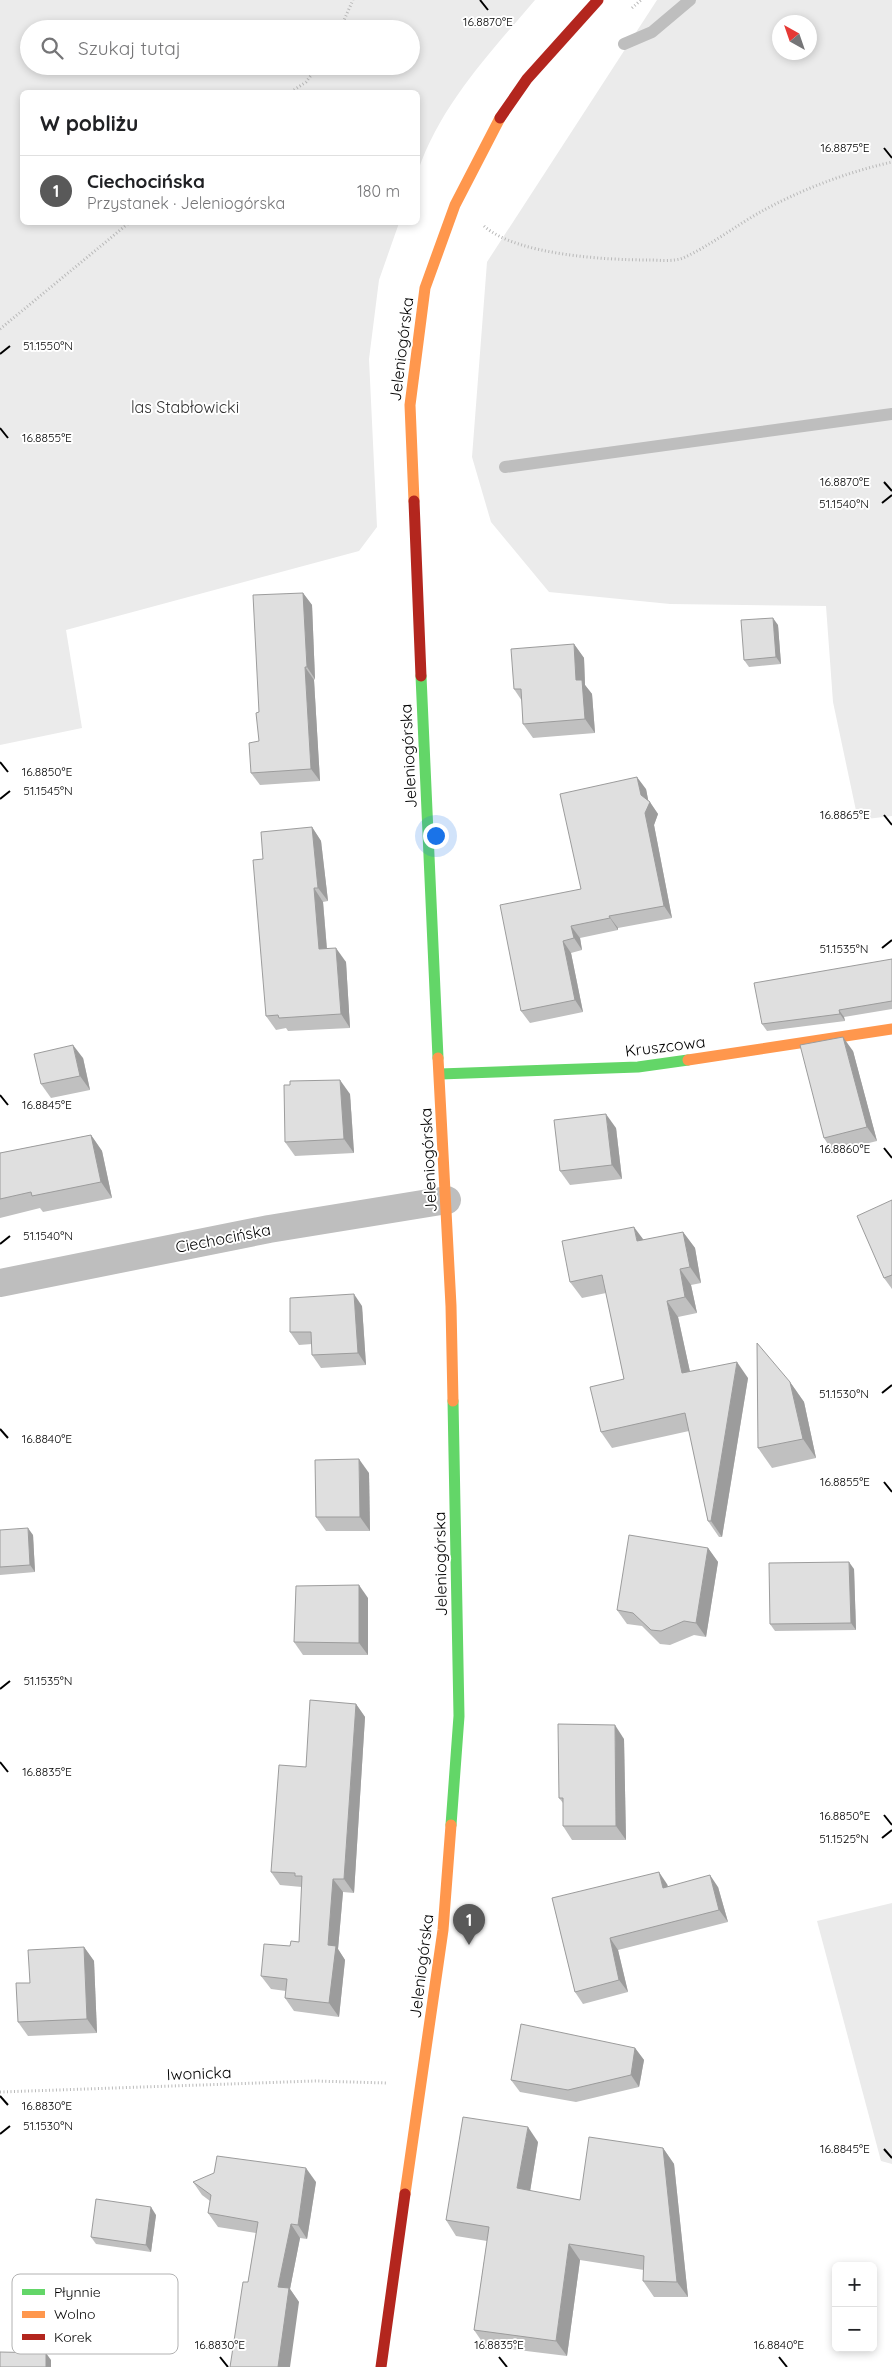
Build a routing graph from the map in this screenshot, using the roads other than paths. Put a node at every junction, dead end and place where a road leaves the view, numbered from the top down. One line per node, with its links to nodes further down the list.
1 (598, 0): 3 (street, Jeleniogórska)
2 (892, 1029): 3 (street, Kruszcowa)
3 (440, 1074): 4 (street, Jeleniogórska)
4 (447, 1200): 5 (street, Ciechocińska); 6 (street, Jeleniogórska)
5 (0, 1283)
6 (381, 2367)

